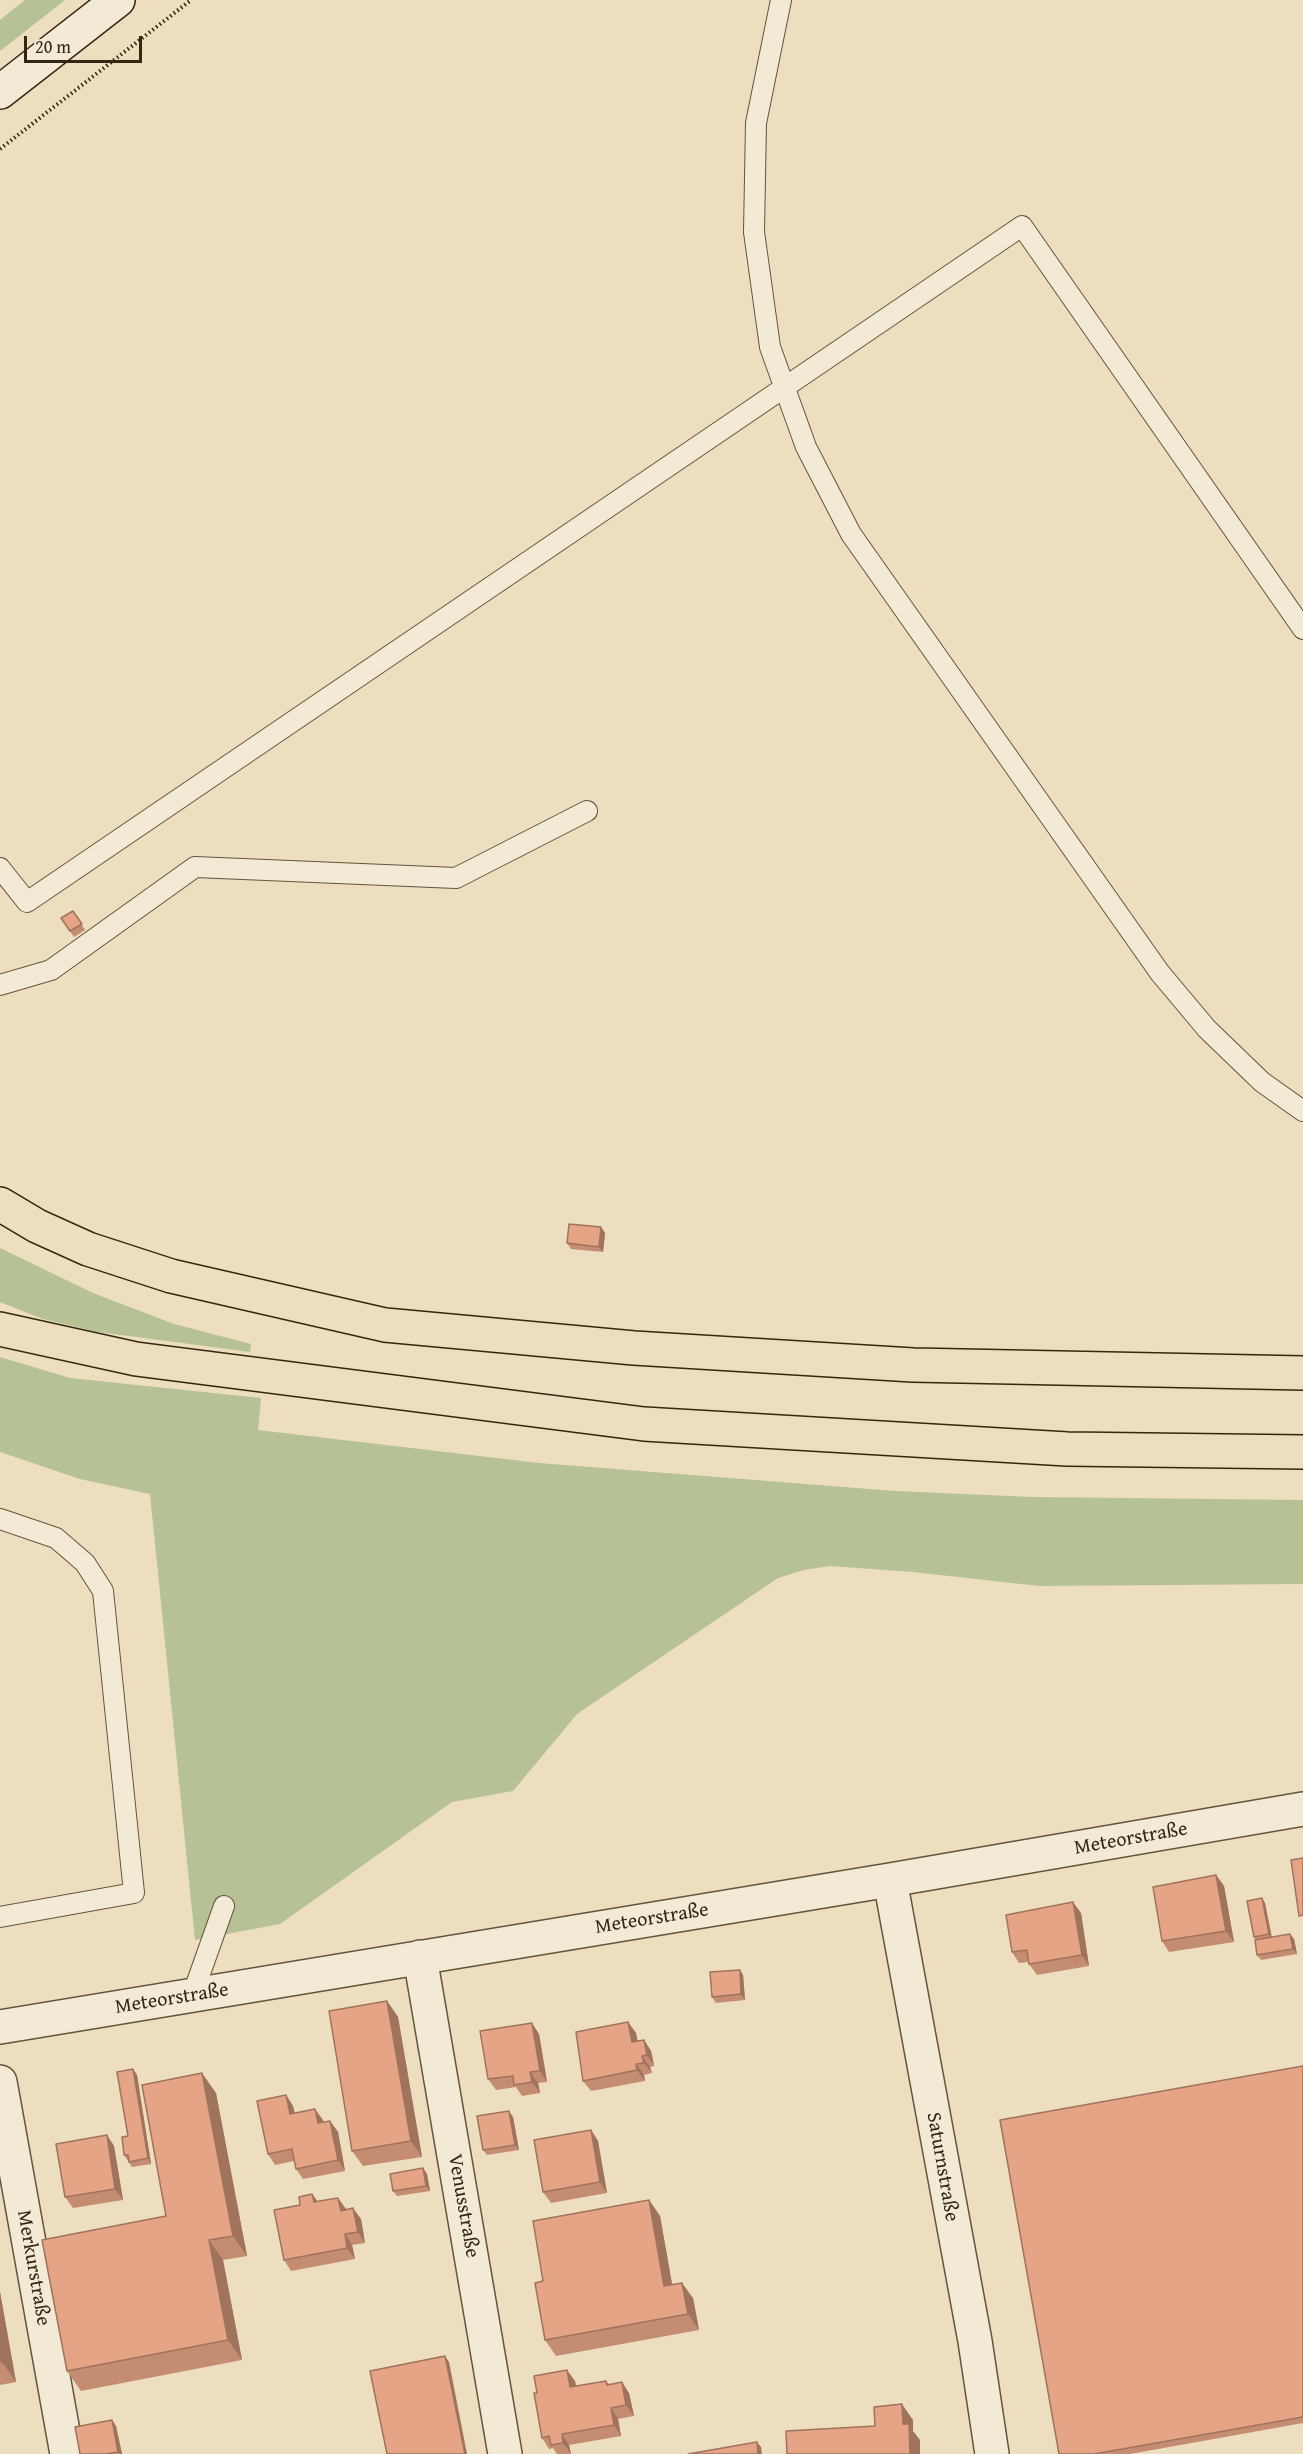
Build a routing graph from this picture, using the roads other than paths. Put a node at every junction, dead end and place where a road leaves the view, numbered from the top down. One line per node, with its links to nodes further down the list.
1 (118, 0): 3 (street)
2 (781, 0): 4 (lane)
3 (0, 92)
4 (784, 386): 5 (lane); 7 (lane); 9 (lane)
5 (1303, 629)
6 (587, 811): 8 (lane)
7 (0, 868)
8 (0, 986)
9 (1303, 1111)
10 (0, 1204): 12 (highway)
11 (0, 1329): 13 (highway)
12 (1303, 1373)
13 (1303, 1452)
14 (0, 1519): 18 (lane)
15 (1303, 1809): 16 (street, Meteorstraße)
16 (890, 1880): 19 (street, Meteorstraße); 25 (street, Saturnstraße)
17 (224, 1906): 20 (lane)
18 (0, 1917)
19 (420, 1958): 20 (street, Meteorstraße); 24 (street, Venusstraße)
20 (192, 1996): 21 (street, Meteorstraße)
21 (0, 2027)
22 (0, 2082): 23 (street, Merkurstraße)
23 (67, 2454)
24 (506, 2454)
25 (992, 2454)

